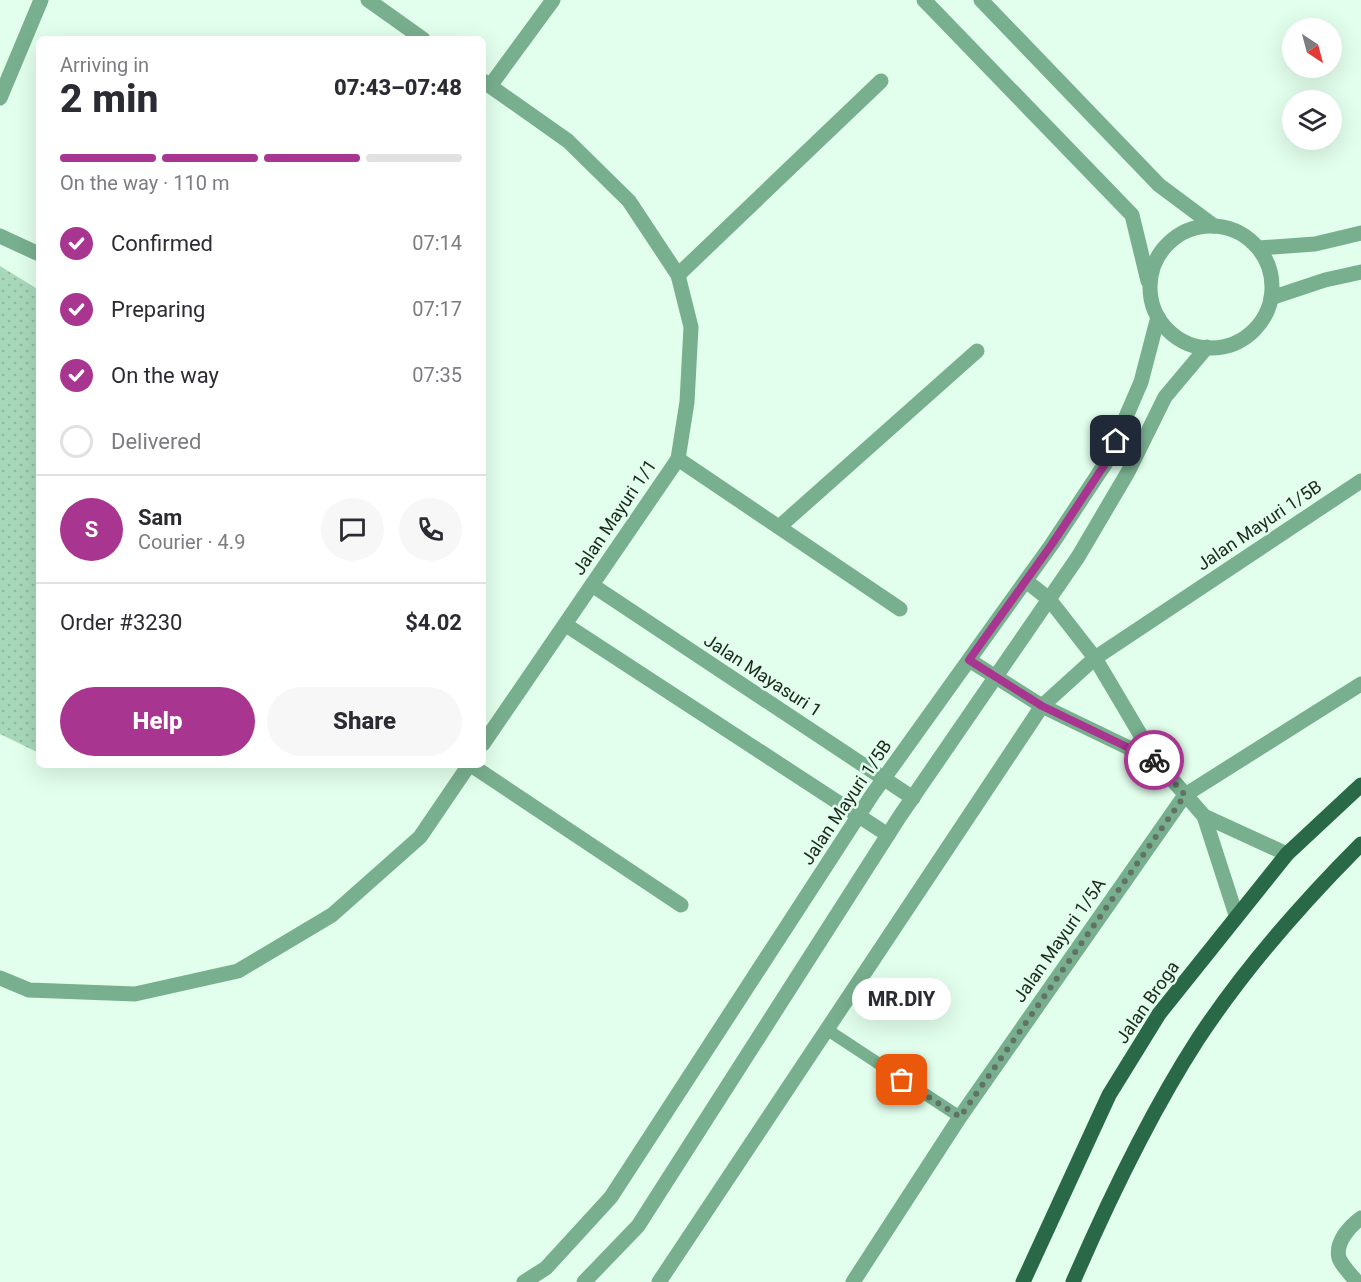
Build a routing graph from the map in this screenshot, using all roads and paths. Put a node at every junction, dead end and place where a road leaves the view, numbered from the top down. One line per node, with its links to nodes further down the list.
1 (41, 0): 9 (street)
2 (368, 0): 6 (street)
3 (553, 0): 8 (street)
4 (924, 0): 17 (street)
5 (981, 0): 10 (street)
6 (419, 36)
7 (881, 81): 16 (street)
8 (487, 84): 16 (street, Jalan Mayuri 1/1)
9 (0, 98)
10 (1214, 226): 13 (street); 17 (street)
11 (1361, 233): 13 (street)
12 (0, 236): 14 (street)
13 (1259, 248): 18 (street)
14 (36, 253)
15 (1361, 272): 18 (street)
16 (678, 275): 22 (street, Jalan Mayuri 1/1)
17 (1150, 290): 19 (street)
18 (1271, 298): 20 (street)
19 (1158, 317): 20 (street); 25 (street, Jalan Mayuri 1/5B)
20 (1207, 347): 27 (street)
21 (977, 351): 24 (street)
22 (678, 459): 24 (street); 26 (street, Jalan Mayuri 1/1)
23 (1361, 481): 30 (street, Jalan Mayuri 1/5B)
24 (779, 527): 28 (street)
25 (1026, 581): 27 (street); 31 (street, Jalan Mayuri 1/5B)
26 (592, 585): 29 (street, Jalan Mayuri 1/1); 39 (street, Jalan Mayasuri 1)
27 (1049, 599): 30 (street); 32 (street)
28 (900, 609)
29 (566, 625): 35 (street, Jalan Mayuri 1/1); 43 (street)
30 (1095, 658): 34 (street, Jalan Mayuri 1/5B); 36 (street)
31 (969, 660): 32 (street); 39 (street, Jalan Mayuri 1/5B)
32 (996, 677): 34 (street); 42 (street)
33 (1361, 684): 41 (street, Jalan Mayuri 1/5A)
34 (1042, 706): 36 (street); 51 (street, Jalan Mayuri 1/5B)
35 (486, 740)
36 (1156, 761): 41 (street)
37 (468, 768): 50 (street)
38 (475, 768): 48 (street)
39 (884, 778): 42 (street, Jalan Mayasuri 1); 43 (street, Jalan Mayuri 1/5B)
40 (1361, 785): 47 (main road, Jalan Broga)
41 (1185, 795): 44 (street); 52 (street, Jalan Mayuri 1/5A)
42 (914, 798): 45 (street)
43 (858, 816): 45 (street); 54 (street, Jalan Mayuri 1/5B)
44 (1204, 816): 47 (street); 49 (street)
45 (888, 835): 55 (street)
46 (1361, 844): 59 (main road)
47 (1287, 854): 49 (main road, Jalan Broga)
48 (681, 905)
49 (1236, 915): 58 (main road, Jalan Broga)
50 (0, 978)
51 (826, 1029): 52 (lane); 56 (street, Jalan Mayuri 1/5B)
52 (960, 1117): 57 (street, Jalan Mayuri 1/5A)
53 (1361, 1218): 60 (street)
54 (524, 1282)
55 (584, 1282)
56 (659, 1282)
57 (853, 1282)
58 (1023, 1282)
59 (1073, 1282)
60 (1357, 1282)

